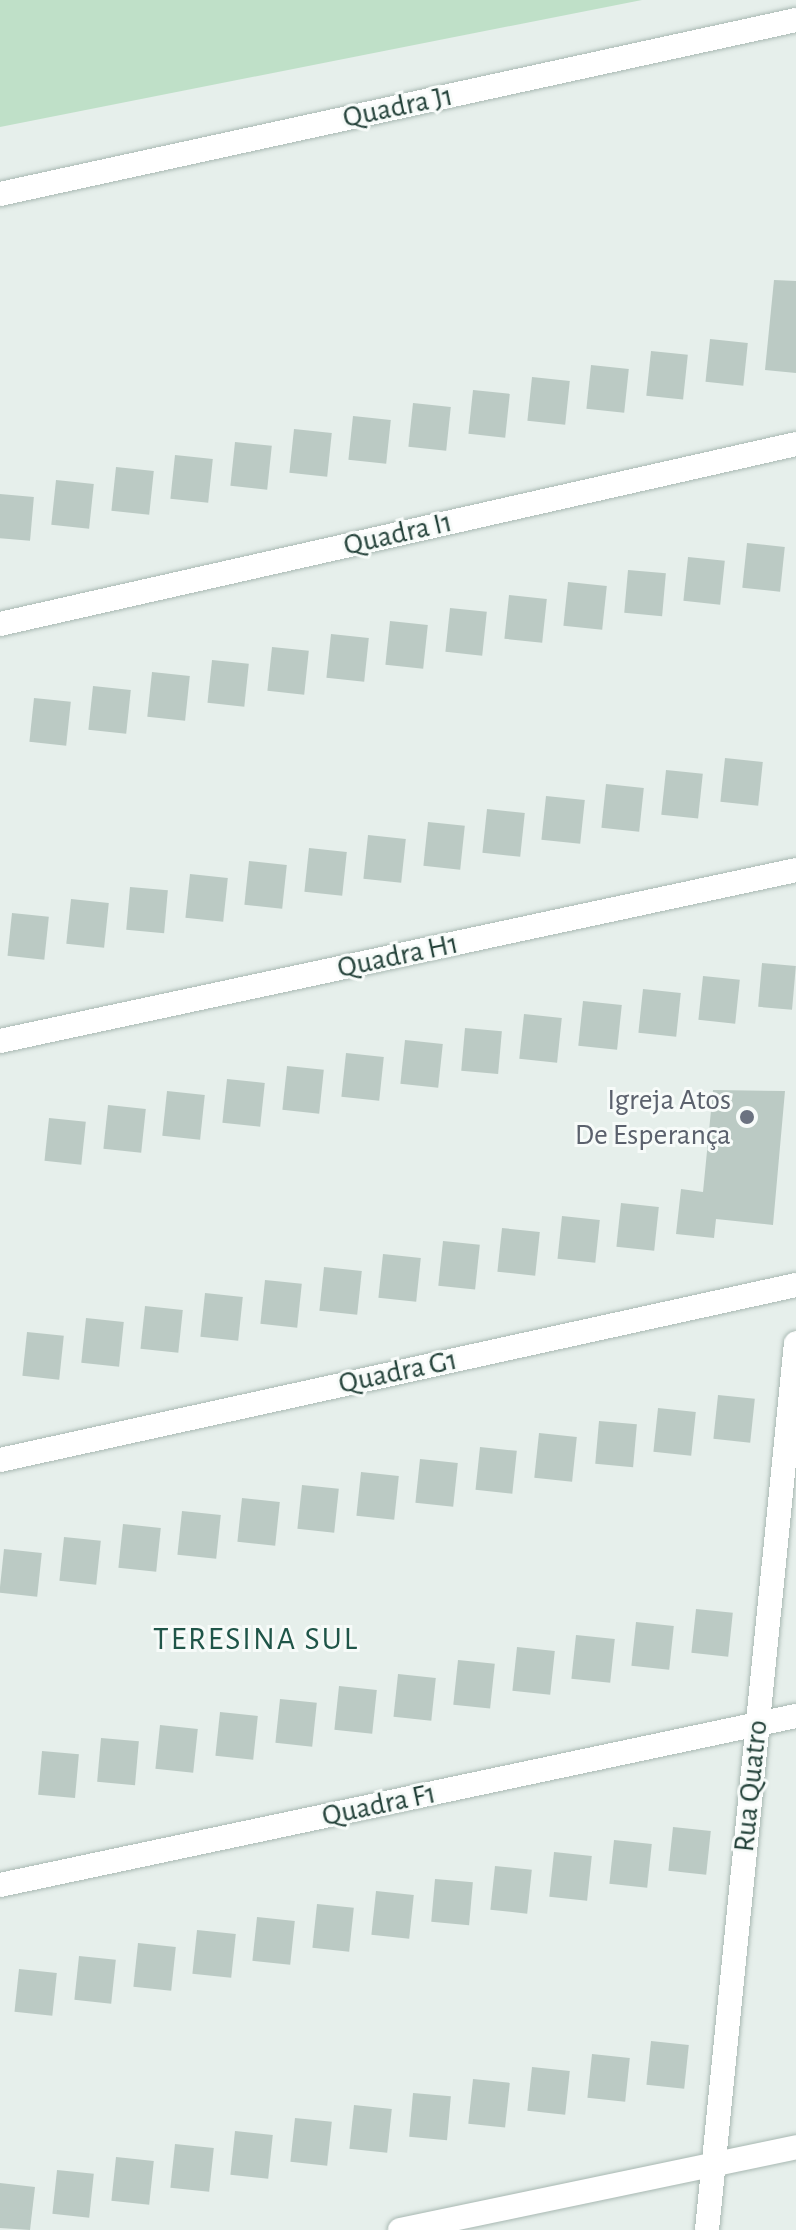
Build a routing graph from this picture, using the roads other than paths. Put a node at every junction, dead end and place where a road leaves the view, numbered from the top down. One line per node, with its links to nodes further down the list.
1 (796, 20): 2 (street, Quadra J1)
2 (0, 194)
3 (796, 444): 4 (street, Quadra I1)
4 (0, 624)
5 (796, 870): 6 (street, Quadra H1)
6 (0, 1041)
7 (796, 1285): 9 (street, Quadra G1)
8 (796, 1343): 11 (street, Rua Quatro)
9 (0, 1460)
10 (796, 1716): 11 (street, Quadra F1)
11 (757, 1725): 12 (street, Quadra F1); 14 (street, Rua Quatro)
12 (0, 1885)
13 (796, 2147): 14 (street)
14 (713, 2166): 15 (street); 16 (street, Rua Quatro)
15 (400, 2230)
16 (707, 2230)

